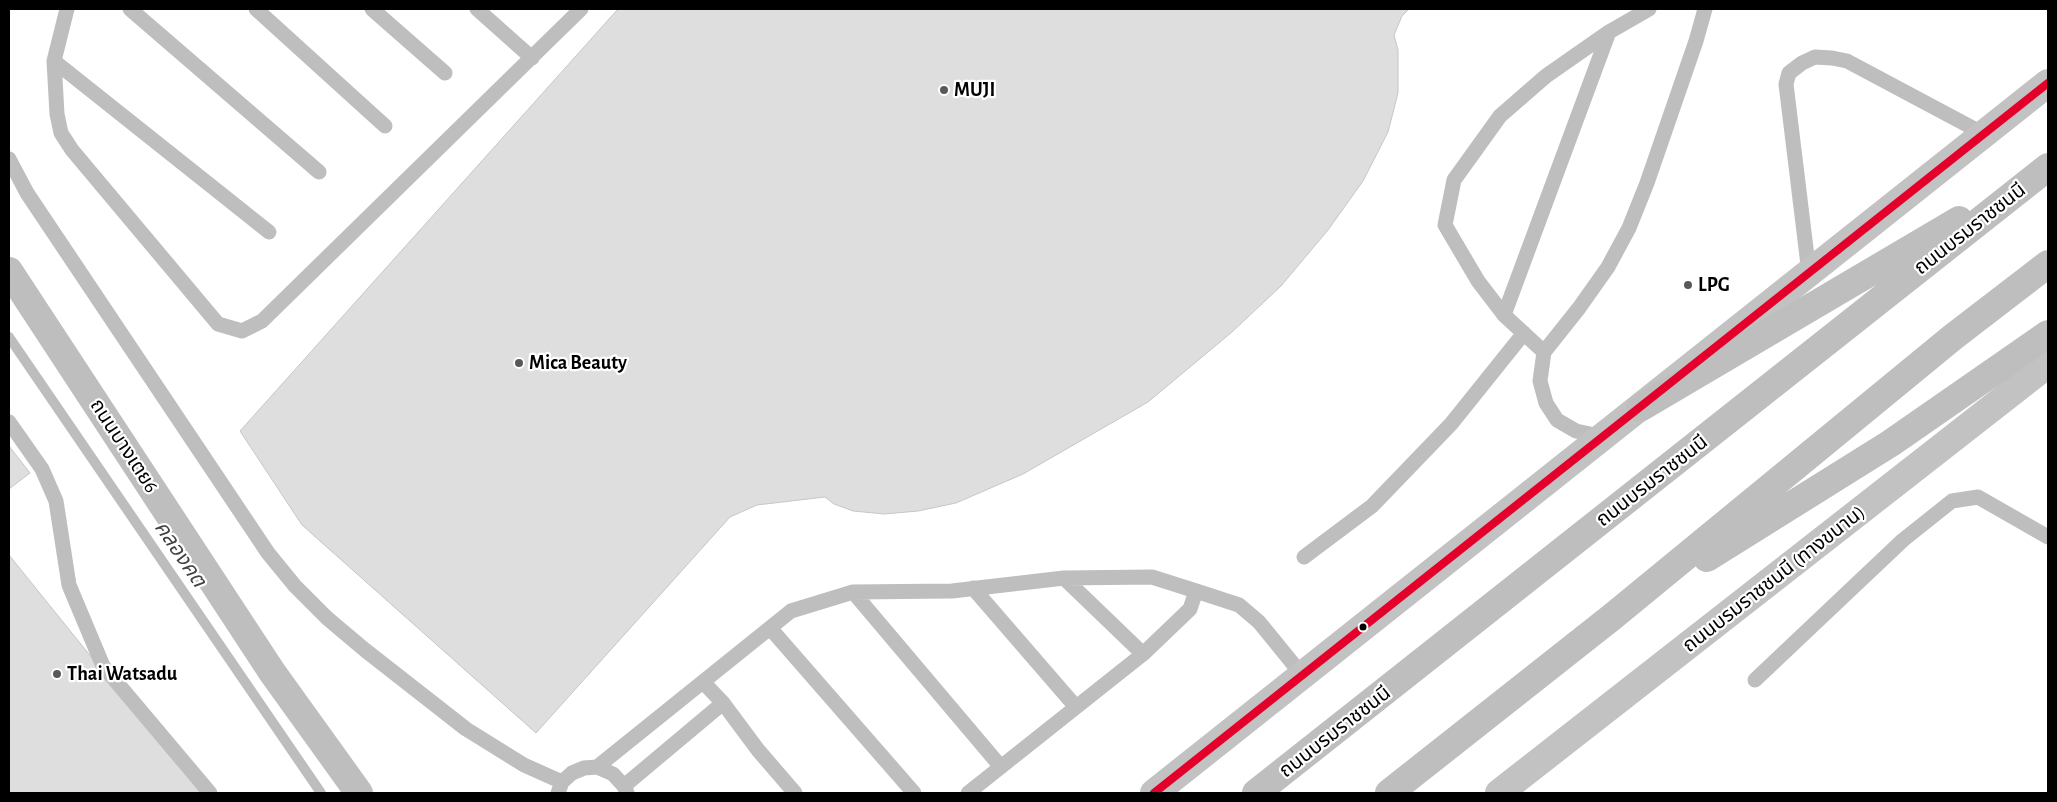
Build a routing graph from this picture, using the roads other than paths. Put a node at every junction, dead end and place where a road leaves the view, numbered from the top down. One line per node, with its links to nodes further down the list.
1 (67, 9): 11 (lane)
2 (130, 9): 18 (lane)
3 (256, 9): 14 (lane)
4 (372, 9): 12 (lane)
5 (477, 9): 10 (lane)
6 (580, 9): 10 (lane)
7 (1650, 9): 9 (lane)
8 (1705, 9): 26 (lane)
9 (1609, 32): 23 (lane); 23 (lane)
10 (532, 58): 11 (lane)
11 (54, 61): 19 (lane)
12 (445, 73)
13 (2048, 83): 15 (main road)
14 (385, 126)
15 (1984, 134): 22 (main road); 22 (lane)
16 (9, 159): 47 (lane)
17 (2046, 169): 28 (main road); 55 (main road, ถนนบรมราชชนนี)
18 (319, 172)
19 (269, 232)
20 (2048, 264): 37 (main road)
21 (9, 271): 50 (main road, ถนนบางเตย6)
22 (1809, 273): 28 (main road)
23 (1504, 315): 24 (lane)
24 (1524, 333): 26 (lane); 32 (lane)
25 (2048, 334): 37 (main road)
26 (1544, 352): 30 (lane)
27 (2048, 364): 57 (main road, ถนนบรมราชชนนี (ทางขนาน))
28 (1640, 408): 30 (main road)
29 (9, 422): 49 (lane)
30 (1604, 437): 40 (main road)
31 (2048, 537): 41 (lane)
32 (1304, 557)
33 (1064, 578): 34 (lane); 35 (lane); 39 (lane)
34 (973, 588): 36 (lane); 44 (lane)
35 (1196, 591): 39 (lane); 40 (lane)
36 (853, 592): 38 (lane); 46 (lane)
37 (1612, 617): 56 (main road)
38 (770, 628): 42 (lane); 52 (lane)
39 (1143, 654): 44 (lane)
40 (1303, 676): 54 (main road)
41 (1755, 680)
42 (703, 682): 43 (lane); 45 (lane)
43 (723, 703): 48 (lane); 51 (lane)
44 (1076, 707): 46 (lane)
45 (597, 767): 47 (lane); 48 (lane)
46 (1000, 768): 53 (lane)
47 (560, 788)
48 (626, 790)
49 (210, 793)
50 (360, 793)
51 (795, 793)
52 (914, 793)
53 (968, 793)
54 (1154, 793)
55 (1256, 793)
56 (1388, 793)
57 (1499, 793)

